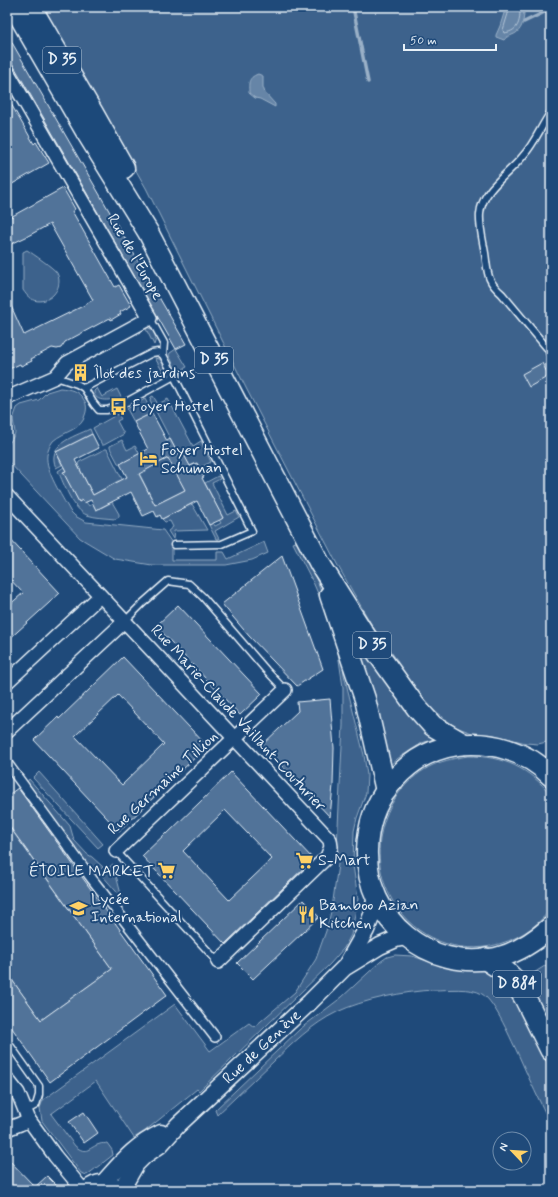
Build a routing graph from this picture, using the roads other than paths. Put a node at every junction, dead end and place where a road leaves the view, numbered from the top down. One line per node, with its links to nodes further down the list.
1 (16, 11): 4 (main road, D 35); 4 (main road, D 35)
2 (7, 71): 5 (street, Rue de l'Europe)
3 (551, 112): 7 (lane)
4 (148, 232): 14 (main road, D 35)
5 (150, 318): 6 (lane); 9 (street, Rue de l'Europe)
6 (163, 355): 8 (lane); 10 (lane)
7 (551, 358)
8 (174, 376): 10 (lane); 13 (lane)
9 (55, 377): 10 (lane); 11 (street, Rue de l'Europe)
10 (84, 388)
11 (7, 398)
12 (7, 496): 15 (street, Rue Marie-Claude Vaillant-Couturier)
13 (174, 545)
14 (320, 564): 21 (main road, D 35); 26 (main road, D 35)
15 (100, 596): 16 (street, Rue Marie-Claude Vaillant-Couturier); 17 (street)
16 (124, 622): 18 (lane); 19 (street); 20 (street, Rue Marie-Claude Vaillant-Couturier)
17 (7, 682)
18 (285, 690): 20 (street, Rue Germaine Tillion)
19 (7, 731)
20 (234, 739): 27 (street, Rue Germaine Tillion); 32 (street, Rue Marie-Claude Vaillant-Couturier)
21 (464, 744): 23 (main road); 26 (main road)
22 (551, 755): 23 (main road)
23 (531, 760): 25 (main road)
24 (7, 763): 34 (street)
25 (551, 776)
26 (386, 791): 28 (main road)
27 (116, 851): 32 (lane)
28 (376, 896): 30 (main road); 33 (street, Rue de Genève)
29 (551, 927): 31 (main road)
30 (406, 937): 31 (main road); 33 (street, Rue de Genève)
31 (486, 959): 36 (highway, D 884)
32 (220, 964)
33 (344, 968): 39 (street, Rue de Genève)
34 (214, 1037)
35 (7, 1046): 38 (lane)
36 (551, 1050)
37 (7, 1079): 38 (street)
38 (27, 1115): 40 (street); 42 (street)
39 (178, 1125): 41 (street, Rue de Genève); 45 (street, Rue de Genève)
40 (7, 1129)
41 (103, 1183): 43 (street); 44 (street)
42 (83, 1190)
43 (86, 1190)
44 (117, 1190)
45 (121, 1190)

